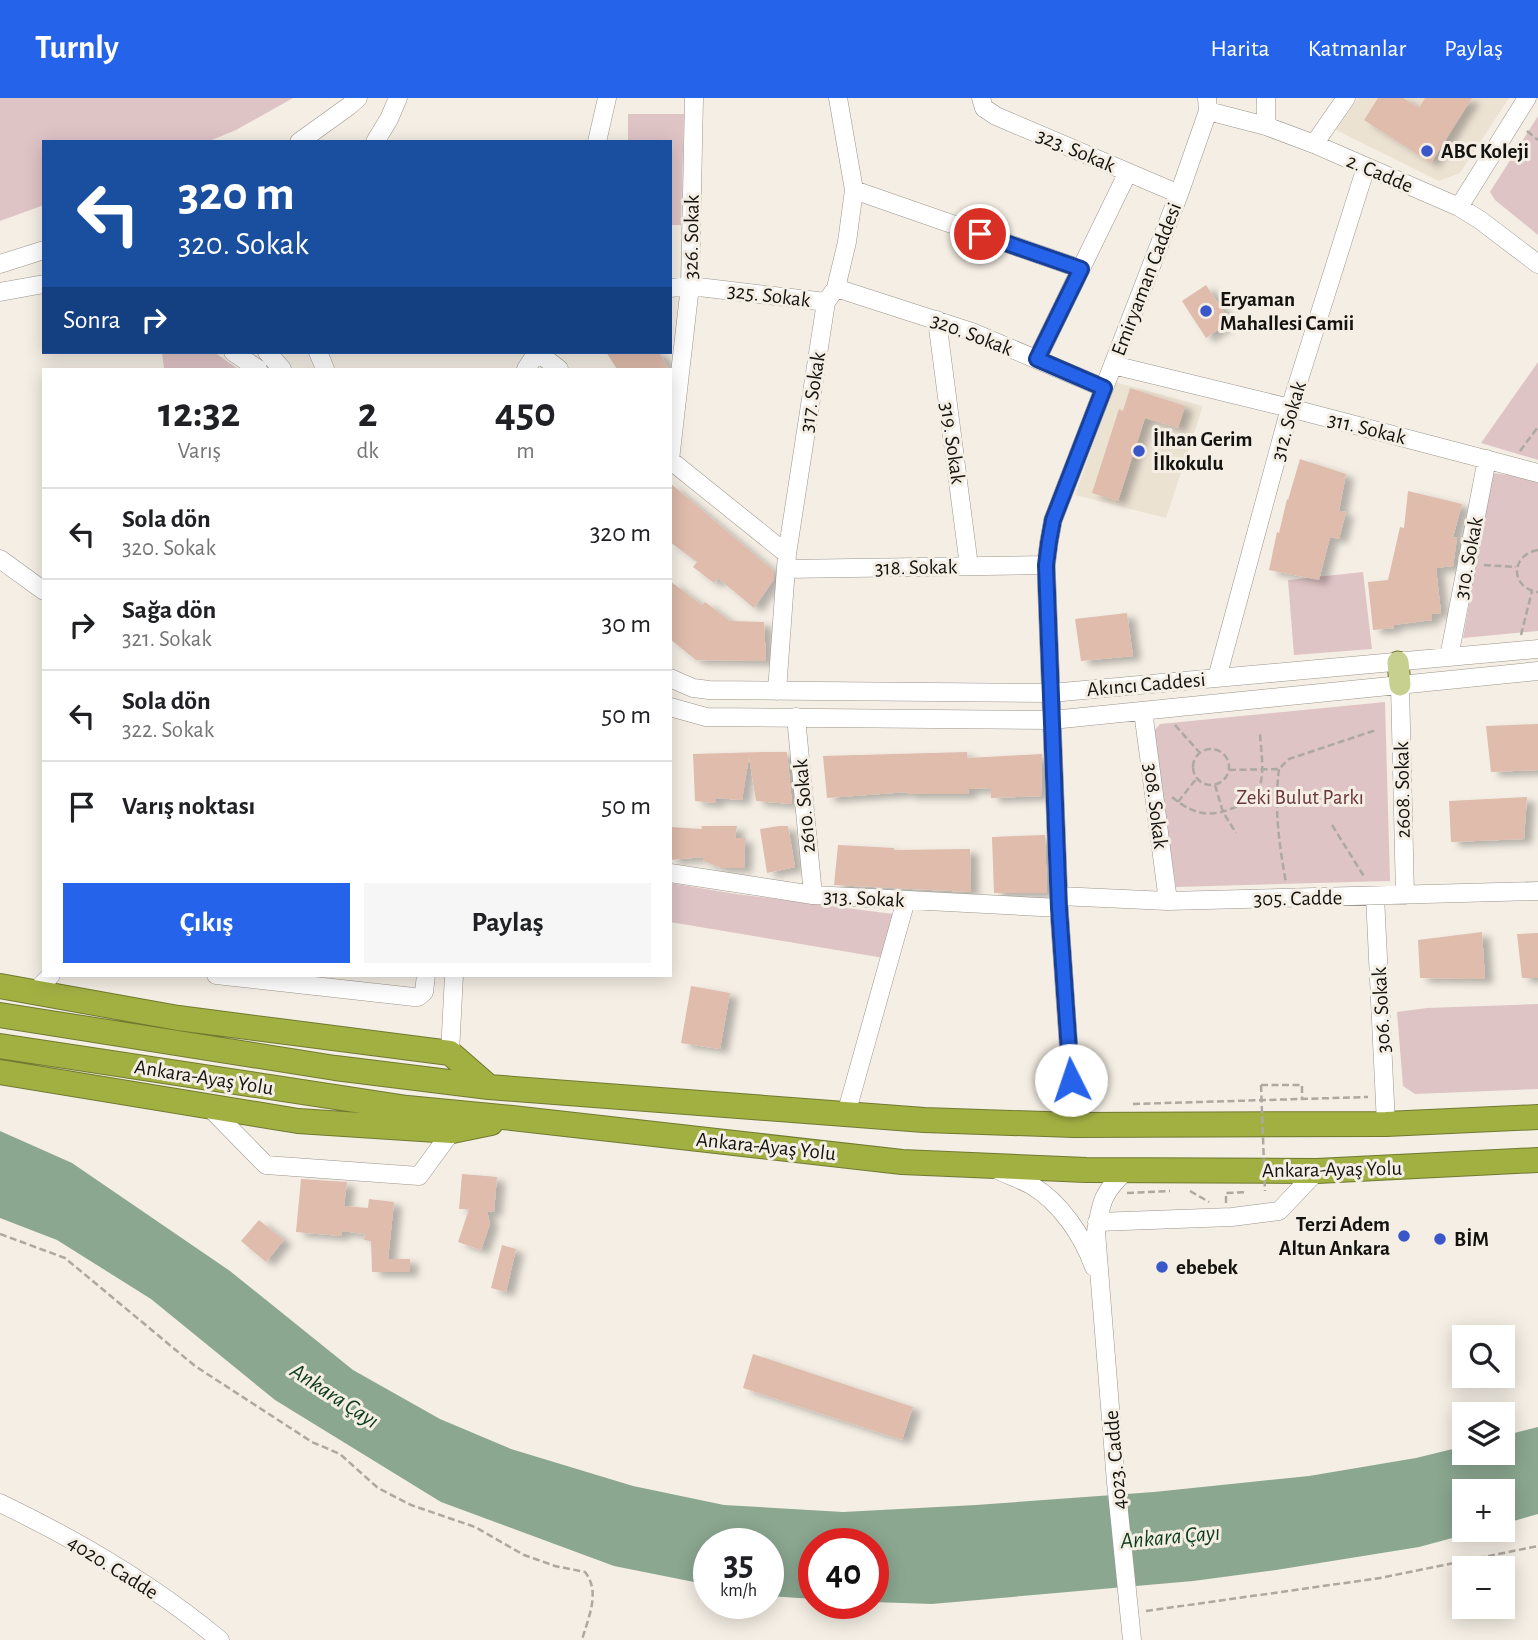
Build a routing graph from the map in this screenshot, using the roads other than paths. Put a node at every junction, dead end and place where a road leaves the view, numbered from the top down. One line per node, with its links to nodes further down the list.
1 (358, 98): 12 (street)
2 (398, 98): 13 (street)
3 (607, 98): 14 (street)
4 (694, 98): 26 (street, 326. Sokak)
5 (838, 98): 18 (street, 317. Sokak)
6 (981, 98): 17 (street, 323. Sokak)
7 (1266, 98): 11 (street)
8 (1346, 98): 15 (street)
9 (1527, 98): 20 (street)
10 (1207, 104): 11 (street, 2. Cadde); 19 (street, Emiryaman Caddesi)
11 (1266, 126): 15 (street, 2. Cadde)
12 (302, 140)
13 (375, 140)
14 (597, 140)
15 (1314, 144): 16 (street, 2. Cadde)
16 (1366, 167): 20 (street, 2. Cadde); 41 (street, 312. Sokak)
17 (1128, 172): 19 (street, 323. Sokak); 24 (street)
18 (854, 190): 24 (street); 30 (street, 317. Sokak)
19 (1179, 194): 36 (street, Emiryaman Caddesi)
20 (1459, 207): 23 (street, 2. Cadde)
21 (42, 251): 22 (street)
22 (0, 264)
23 (1538, 264)
24 (1081, 269): 35 (street)
25 (42, 284): 28 (street)
26 (690, 286): 27 (street, 325. Sokak); 30 (street, 325. Sokak); 42 (street, 326. Sokak)
27 (672, 288)
28 (4, 291): 29 (street)
29 (42, 293)
30 (831, 295): 31 (street, 320. Sokak); 47 (street, 317. Sokak)
31 (937, 320): 35 (street, 320. Sokak); 49 (street, 319. Sokak)
32 (236, 354): 37 (street)
33 (269, 354): 38 (street)
34 (540, 354): 39 (street)
35 (1037, 359): 40 (street, 320. Sokak)
36 (1113, 365): 40 (street, Emiryaman Caddesi); 41 (street, 311. Sokak)
37 (257, 368)
38 (281, 368)
39 (558, 368)
40 (1104, 388): 48 (street, Emiryaman Caddesi)
41 (1290, 408): 43 (street, 311. Sokak); 55 (street, 312. Sokak)
42 (672, 443)
43 (1487, 459): 45 (street, 311. Sokak); 52 (street, 310. Sokak)
44 (672, 462): 47 (street)
45 (1538, 473)
46 (0, 559): 50 (street)
47 (786, 561): 49 (street, 318. Sokak); 58 (street, 317. Sokak)
48 (1046, 565): 49 (street, 318. Sokak); 59 (street, Emiryaman Caddesi)
49 (969, 566)
50 (42, 590)
51 (1538, 649): 52 (street, Akıncı Caddesi)
52 (1449, 657): 53 (street, Akıncı Caddesi)
53 (1398, 662): 55 (street, Akıncı Caddesi); 57 (main road)
54 (1538, 671): 57 (street, Akıncı Caddesi)
55 (1217, 678): 59 (street, Akıncı Caddesi)
56 (672, 679): 58 (street, Akıncı Caddesi)
57 (1400, 685): 61 (street, Akıncı Caddesi); 67 (street, 2608. Sokak)
58 (777, 691): 59 (street, Akıncı Caddesi)
59 (1051, 692): 63 (street, Emiryaman Caddesi)
60 (672, 708): 62 (street, Akıncı Caddesi)
61 (1152, 710): 63 (street, Akıncı Caddesi); 70 (street, 308. Sokak)
62 (796, 717): 63 (street, Akıncı Caddesi); 66 (street, 2610. Sokak)
63 (1052, 720): 71 (street, Emiryaman Caddesi)
64 (672, 873): 66 (street, 313. Sokak)
65 (1538, 891): 67 (street, 305. Cadde)
66 (813, 895): 69 (street, 313. Sokak)
67 (1405, 895): 68 (street, 305. Cadde)
68 (1375, 896): 70 (street, 305. Cadde); 86 (street, 306. Sokak)
69 (906, 900): 71 (street, 313. Sokak); 83 (street)
70 (1168, 901): 71 (street, 305. Cadde)
71 (1059, 902): 87 (street, Emiryaman Caddesi)
72 (234, 977): 73 (street)
73 (426, 977)
74 (454, 977): 79 (street)
75 (43, 983): 76 (highway); 79 (highway)
76 (0, 986)
77 (0, 1015): 81 (highway, Ankara-Ayaş Yolu)
78 (0, 1046): 85 (highway, Ankara-Ayaş Yolu)
79 (450, 1053): 81 (highway)
80 (0, 1072): 82 (highway)
81 (489, 1087): 83 (highway, Ankara-Ayaş Yolu)
82 (209, 1107): 88 (highway); 88 (street)
83 (846, 1114): 87 (highway, Ankara-Ayaş Yolu)
84 (1538, 1117): 86 (highway, Ankara-Ayaş Yolu)
85 (512, 1118): 88 (highway); 90 (highway, Ankara-Ayaş Yolu)
86 (1386, 1124): 87 (highway, Ankara-Ayaş Yolu)
87 (1074, 1125)
88 (452, 1131)
89 (1538, 1160): 92 (highway, Ankara-Ayaş Yolu)
90 (988, 1166): 91 (highway, Ankara-Ayaş Yolu); 94 (street, 4023. Cadde)
91 (1126, 1170): 92 (highway, Ankara-Ayaş Yolu); 93 (street, 4023. Cadde)
92 (1317, 1171): 93 (street)
93 (1097, 1222): 94 (street, 4023. Cadde)
94 (1099, 1280): 97 (street, 4023. Cadde)
95 (0, 1503): 96 (street, 4020. Cadde)
96 (220, 1640)
97 (1132, 1640)

